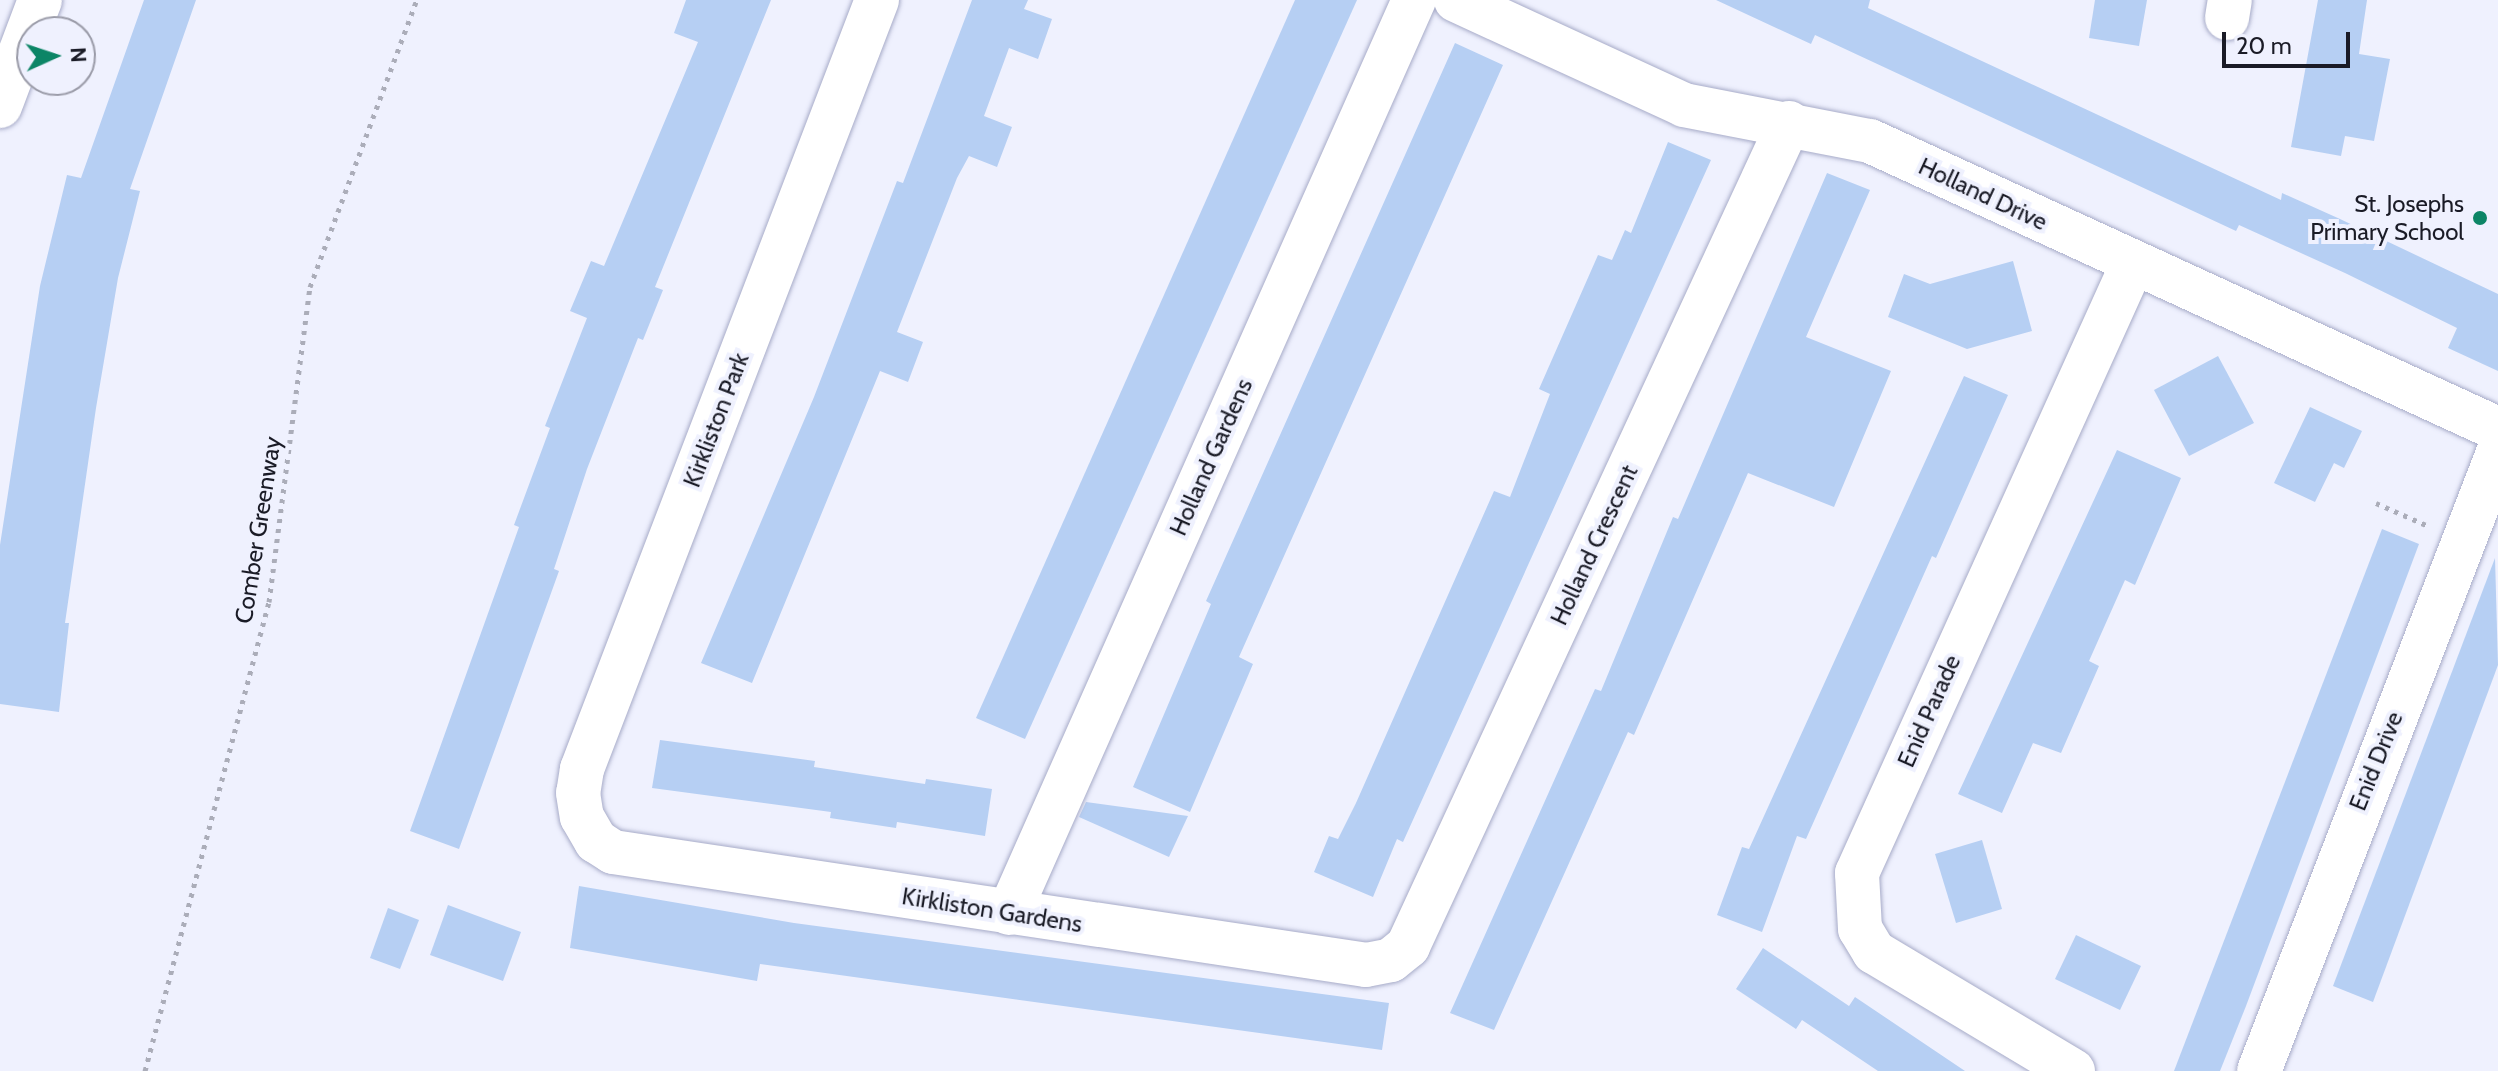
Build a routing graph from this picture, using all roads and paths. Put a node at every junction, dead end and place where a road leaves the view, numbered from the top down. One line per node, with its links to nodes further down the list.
1 (40, 0): 6 (street)
2 (417, 0): 14 (path, Comber Greenway)
3 (877, 0): 11 (street, Kirkliston Park)
4 (1414, 0): 12 (street, Holland Gardens)
5 (1456, 0): 7 (street, Holland Drive)
6 (0, 106)
7 (1789, 123): 8 (street, Holland Drive); 13 (street, Holland Crescent)
8 (2133, 263): 9 (street, Holland Drive); 15 (street, Enid Parade)
9 (2498, 429)
10 (2498, 453): 16 (street, Enid Drive)
11 (596, 841): 12 (street, Kirkliston Gardens)
12 (1009, 913): 13 (street, Kirkliston Gardens)
13 (1391, 960)
14 (145, 1071)
15 (2073, 1071)
16 (2259, 1071)

